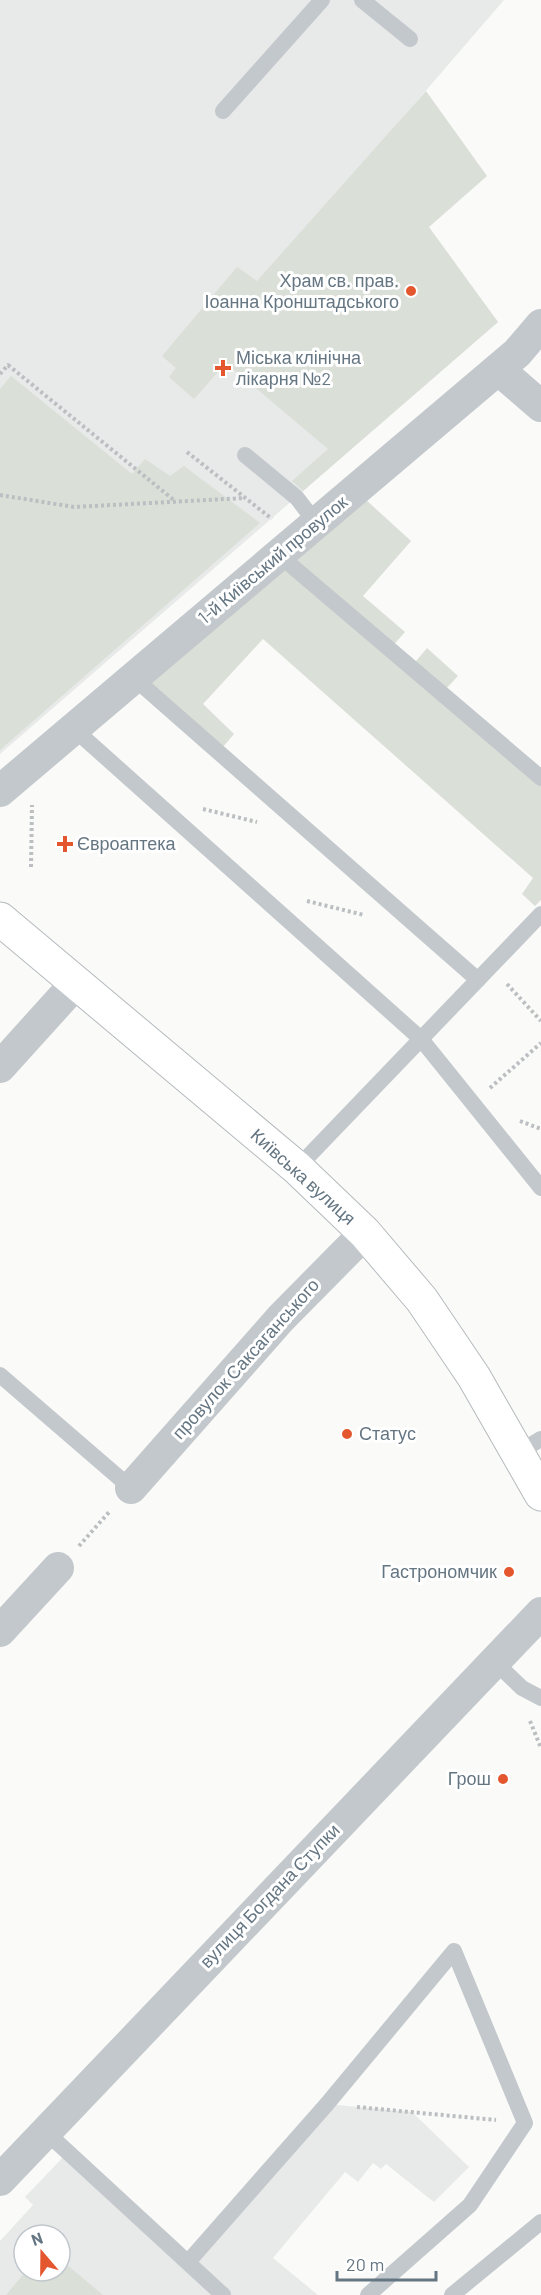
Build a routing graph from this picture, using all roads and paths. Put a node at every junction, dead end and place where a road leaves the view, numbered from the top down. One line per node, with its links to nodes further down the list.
1 (322, 0): 4 (lane)
2 (363, 0): 3 (lane)
3 (410, 39)
4 (223, 111)
5 (541, 325): 6 (street, 1-й Київський провулок)
6 (498, 369): 8 (street); 15 (street, 1-й Київський провулок)
7 (0, 374): 13 (path)
8 (541, 406)
9 (187, 452): 12 (path)
10 (245, 454): 15 (lane)
11 (0, 495): 13 (path)
12 (245, 498): 13 (path); 14 (path)
13 (176, 501)
14 (277, 523)
15 (316, 523): 16 (street, 1-й Київський провулок)
16 (279, 555): 17 (street, 1-й Київський провулок); 20 (lane)
17 (134, 678): 18 (street, 1-й Київський провулок); 28 (lane)
18 (74, 729): 19 (street, 1-й Київський провулок); 22 (lane)
19 (33, 763): 21 (street, 1-й Київський провулок); 24 (path)
20 (541, 778)
21 (0, 791)
22 (149, 796): 23 (path); 25 (lane)
23 (259, 822)
24 (32, 867)
25 (253, 889): 28 (path); 33 (lane)
26 (541, 914): 29 (lane)
27 (0, 919): 31 (main road, Київська вулиця)
28 (417, 927): 30 (lane)
29 (491, 966): 30 (lane); 32 (path)
30 (478, 980): 33 (lane)
31 (76, 983): 35 (street); 37 (main road, Київська вулиця)
32 (541, 1021)
33 (421, 1039): 36 (lane); 37 (lane)
34 (541, 1042): 36 (path)
35 (0, 1067)
36 (473, 1103): 38 (lane)
37 (297, 1168): 39 (main road, Київська вулиця)
38 (541, 1188)
39 (365, 1233): 41 (main road, Київська вулиця); 42 (street, провулок Саксаганського)
40 (0, 1375): 42 (lane)
41 (530, 1445): 43 (main road, Київська вулиця)
42 (131, 1488): 44 (path)
43 (541, 1494)
44 (58, 1568): 46 (street)
45 (541, 1613): 47 (street, вулиця Богдана Ступки)
46 (0, 1631)
47 (494, 1660): 48 (lane); 51 (street, вулиця Богдана Ступки)
48 (541, 1698)
49 (327, 2104): 50 (path); 50 (lane); 54 (lane)
50 (525, 2123): 56 (lane)
51 (46, 2132): 52 (street, вулиця Богдана Ступки); 54 (lane)
52 (0, 2180)
53 (541, 2222): 57 (lane)
54 (188, 2262): 55 (lane)
55 (223, 2295)
56 (368, 2295)
57 (452, 2295)

